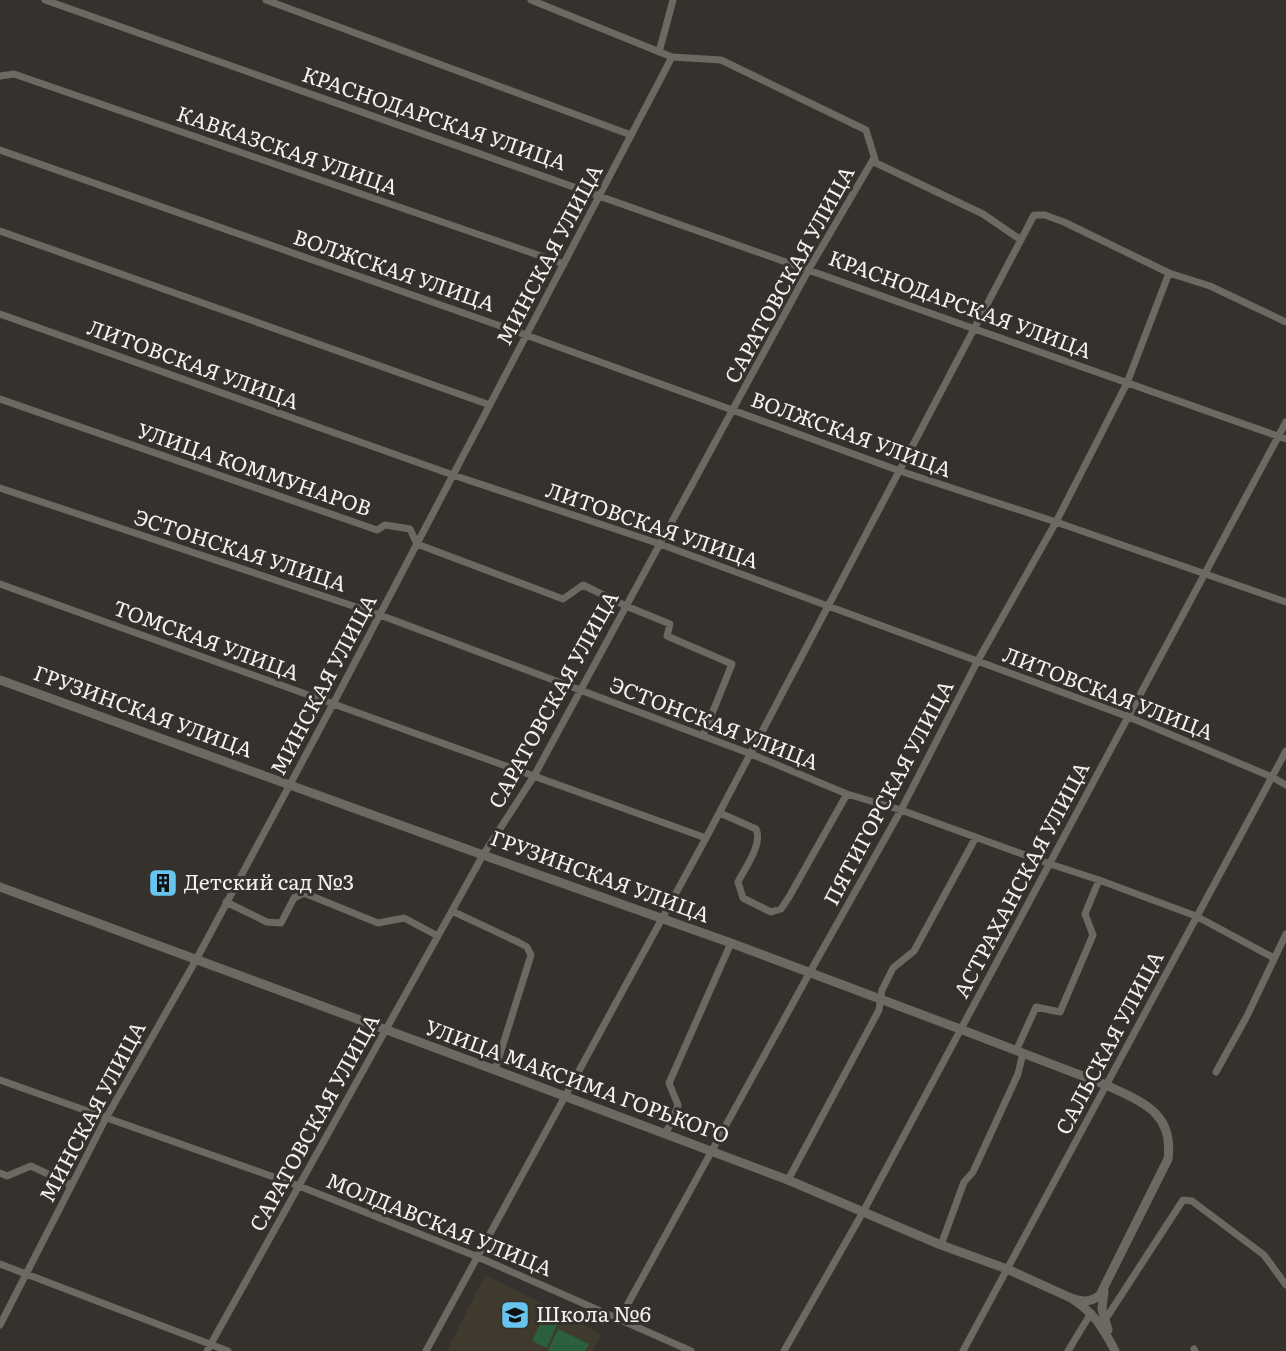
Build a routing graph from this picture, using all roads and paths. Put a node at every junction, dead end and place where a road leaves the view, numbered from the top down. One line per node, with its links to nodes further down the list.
1 (45, 0): 11 (street, КРАСНОДАРСКАЯ УЛИЦА)
2 (266, 0): 8 (street)
3 (531, 0): 5 (street)
4 (673, 0): 5 (street)
5 (659, 52): 6 (street)
6 (672, 57): 8 (street, МИНСКАЯ УЛИЦА); 10 (street)
7 (0, 76): 14 (street, КАВКАЗСКАЯ УЛИЦА)
8 (631, 135): 11 (street, МИНСКАЯ УЛИЦА)
9 (0, 150): 20 (street, ВОЛЖСКАЯ УЛИЦА)
10 (874, 158): 13 (street); 15 (street, САРАТОВСКАЯ УЛИЦА)
11 (600, 196): 14 (street, МИНСКАЯ УЛИЦА); 15 (street, КРАСНОДАРСКАЯ УЛИЦА)
12 (0, 231): 23 (street)
13 (1021, 240): 16 (street); 19 (street)
14 (564, 264): 20 (street, МИНСКАЯ УЛИЦА)
15 (809, 269): 19 (street, КРАСНОДАРСКАЯ УЛИЦА); 24 (street, САРАТОВСКАЯ УЛИЦА)
16 (1169, 273): 18 (street); 21 (street, ПЯТИГОРСКАЯ УЛИЦА)
17 (0, 314): 28 (street, ЛИТОВСКАЯ УЛИЦА)
18 (1286, 322)
19 (975, 328): 21 (street, КРАСНОДАРСКАЯ УЛИЦА); 27 (street)
20 (526, 335): 23 (street, МИНСКАЯ УЛИЦА); 24 (street, ВОЛЖСКАЯ УЛИЦА)
21 (1127, 382): 26 (street, КРАСНОДАРСКАЯ УЛИЦА); 30 (street, ПЯТИГОРСКАЯ УЛИЦА)
22 (0, 399): 31 (street, УЛИЦА КОММУНАРОВ)
23 (490, 405): 28 (street, МИНСКАЯ УЛИЦА)
24 (733, 410): 27 (street, ВОЛЖСКАЯ УЛИЦА); 32 (street, САРАТОВСКАЯ УЛИЦА)
25 (1286, 422): 26 (street, АСТРАХАНСКАЯ УЛИЦА)
26 (1282, 437): 33 (street, АСТРАХАНСКАЯ УЛИЦА)
27 (900, 471): 30 (street, ВОЛЖСКАЯ УЛИЦА); 37 (street)
28 (453, 475): 31 (street, МИНСКАЯ УЛИЦА); 32 (street, ЛИТОВСКАЯ УЛИЦА)
29 (0, 488): 38 (street, ЭСТОНСКАЯ УЛИЦА)
30 (1056, 522): 33 (street, ВОЛЖСКАЯ УЛИЦА); 39 (street, ПЯТИГОРСКАЯ УЛИЦА)
31 (417, 544): 36 (street, УЛИЦА КОММУНАРОВ); 38 (street, МИНСКАЯ УЛИЦА)
32 (660, 544): 36 (street, САРАТОВСКАЯ УЛИЦА); 37 (street, ЛИТОВСКАЯ УЛИЦА)
33 (1204, 575): 35 (street, ВОЛЖСКАЯ УЛИЦА); 43 (street, АСТРАХАНСКАЯ УЛИЦА)
34 (0, 584): 42 (street, ТОМСКАЯ УЛИЦА)
35 (1286, 602)
36 (626, 606): 41 (street, САРАТОВСКАЯ УЛИЦА); 44 (street, УЛИЦА КОММУНАРОВ)
37 (829, 606): 39 (street, ЛИТОВСКАЯ УЛИЦА); 46 (street)
38 (380, 615): 41 (street, ЭСТОНСКАЯ УЛИЦА); 42 (street, МИНСКАЯ УЛИЦА)
39 (977, 662): 43 (street, ЛИТОВСКАЯ УЛИЦА); 52 (street, ПЯТИГОРСКАЯ УЛИЦА)
40 (0, 680): 49 (main road, ГРУЗИНСКАЯ УЛИЦА)
41 (580, 691): 44 (street, ЭСТОНСКАЯ УЛИЦА); 47 (street, САРАТОВСКАЯ УЛИЦА)
42 (333, 705): 47 (street, ТОМСКАЯ УЛИЦА); 49 (street, МИНСКАЯ УЛИЦА)
43 (1129, 717): 48 (street, ЛИТОВСКАЯ УЛИЦА); 57 (street, АСТРАХАНСКАЯ УЛИЦА)
44 (704, 736): 46 (street, ЭСТОНСКАЯ УЛИЦА)
45 (1286, 751): 48 (street, САЛЬСКАЯ УЛИЦА)
46 (751, 754): 51 (street, ЭСТОНСКАЯ УЛИЦА); 53 (street)
47 (534, 776): 55 (street, ТОМСКАЯ УЛИЦА); 56 (street, САРАТОВСКАЯ УЛИЦА)
48 (1272, 777): 50 (street, ЛИТОВСКАЯ УЛИЦА); 62 (street, САЛЬСКАЯ УЛИЦА)
49 (289, 785): 56 (main road, ГРУЗИНСКАЯ УЛИЦА); 60 (street, МИНСКАЯ УЛИЦА)
50 (1286, 785)
51 (847, 794): 52 (street, ЭСТОНСКАЯ УЛИЦА); 53 (street)
52 (902, 810): 54 (street, ЭСТОНСКАЯ УЛИЦА); 69 (street, ПЯТИГОРСКАЯ УЛИЦА)
53 (720, 813): 55 (street)
54 (976, 837): 57 (street, ЭСТОНСКАЯ УЛИЦА); 70 (street)
55 (706, 838): 63 (street)
56 (483, 855): 61 (street, САРАТОВСКАЯ УЛИЦА); 63 (main road, ГРУЗИНСКАЯ УЛИЦА)
57 (1050, 864): 58 (street, ЭСТОНСКАЯ УЛИЦА); 71 (street, АСТРАХАНСКАЯ УЛИЦА)
58 (1099, 880): 62 (street, ЭСТОНСКАЯ УЛИЦА); 73 (street)
59 (0, 887): 68 (main road, УЛИЦА МАКСИМА ГОРЬКОГО)
60 (226, 902): 65 (street); 68 (street, МИНСКАЯ УЛИЦА)
61 (452, 911): 65 (street, САРАТОВСКАЯ УЛИЦА); 74 (street)
62 (1196, 916): 67 (street, ЭСТОНСКАЯ УЛИЦА); 77 (street, САЛЬСКАЯ УЛИЦА)
63 (662, 918): 66 (main road, ГРУЗИНСКАЯ УЛИЦА); 78 (street)
64 (1286, 934): 67 (street)
65 (438, 936): 72 (street, САРАТОВСКАЯ УЛИЦА)
66 (731, 943): 69 (main road, ГРУЗИНСКАЯ УЛИЦА); 80 (street)
67 (1274, 958): 75 (street)
68 (196, 960): 72 (main road, УЛИЦА МАКСИМА ГОРЬКОГО); 79 (street, МИНСКАЯ УЛИЦА)
69 (810, 972): 70 (main road, ГРУЗИНСКАЯ УЛИЦА); 81 (street, ПЯТИГОРСКАЯ УЛИЦА)
70 (881, 998): 71 (main road, ГРУЗИНСКАЯ УЛИЦА); 83 (street)
71 (960, 1029): 73 (main road, ГРУЗИНСКАЯ УЛИЦА); 86 (street, АСТРАХАНСКАЯ УЛИЦА)
72 (387, 1030): 74 (main road, УЛИЦА МАКСИМА ГОРЬКОГО); 85 (street, САРАТОВСКАЯ УЛИЦА)
73 (1019, 1052): 77 (main road, ГРУЗИНСКАЯ УЛИЦА); 87 (street)
74 (495, 1070): 78 (main road, УЛИЦА МАКСИМА ГОРЬКОГО)
75 (1216, 1072)
76 (0, 1080): 79 (street, МОЛДАВСКАЯ УЛИЦА)
77 (1106, 1085): 90 (street, САЛЬСКАЯ УЛИЦА); 93 (main road, ГРУЗИНСКАЯ УЛИЦА)
78 (565, 1096): 80 (main road, УЛИЦА МАКСИМА ГОРЬКОГО); 88 (street)
79 (105, 1118): 84 (street, МИНСКАЯ УЛИЦА); 85 (street, МОЛДАВСКАЯ УЛИЦА)
80 (665, 1133): 81 (main road, УЛИЦА МАКСИМА ГОРЬКОГО)
81 (712, 1151): 83 (main road, УЛИЦА МАКСИМА ГОРЬКОГО); 96 (street, ПЯТИГОРСКАЯ УЛИЦА)
82 (0, 1173): 84 (street)
83 (788, 1180): 86 (main road, УЛИЦА МАКСИМА ГОРЬКОГО)
84 (71, 1185): 91 (street, МИНСКАЯ УЛИЦА)
85 (299, 1186): 88 (street, МОЛДАВСКАЯ УЛИЦА); 99 (street, САРАТОВСКАЯ УЛИЦА)
86 (863, 1212): 87 (main road, УЛИЦА МАКСИМА ГОРЬКОГО); 103 (street, АСТРАХАНСКАЯ УЛИЦА)
87 (941, 1245): 90 (main road, УЛИЦА МАКСИМА ГОРЬКОГО)
88 (478, 1257): 96 (street, МОЛДАВСКАЯ УЛИЦА); 101 (street)
89 (0, 1264): 91 (street)
90 (1007, 1269): 94 (main road, УЛИЦА МАКСИМА ГОРЬКОГО); 104 (street, САЛЬСКАЯ УЛИЦА)
91 (26, 1274): 98 (street, МИНСКАЯ УЛИЦА); 99 (street)
92 (1286, 1285): 97 (street)
93 (1105, 1286): 94 (main road); 97 (main road)
94 (1071, 1298): 95 (main road, УЛИЦА МАКСИМА ГОРЬКОГО)
95 (1091, 1313): 105 (street); 106 (main road, УЛИЦА МАКСИМА ГОРЬКОГО)
96 (620, 1320): 102 (street, МОЛДАВСКАЯ УЛИЦА)
97 (1105, 1320): 106 (main road)
98 (1, 1322)
99 (209, 1348): 100 (street)
100 (228, 1351)
101 (426, 1351)
102 (691, 1351)
103 (784, 1351)
104 (963, 1351)
105 (1068, 1351)
106 (1115, 1351)

